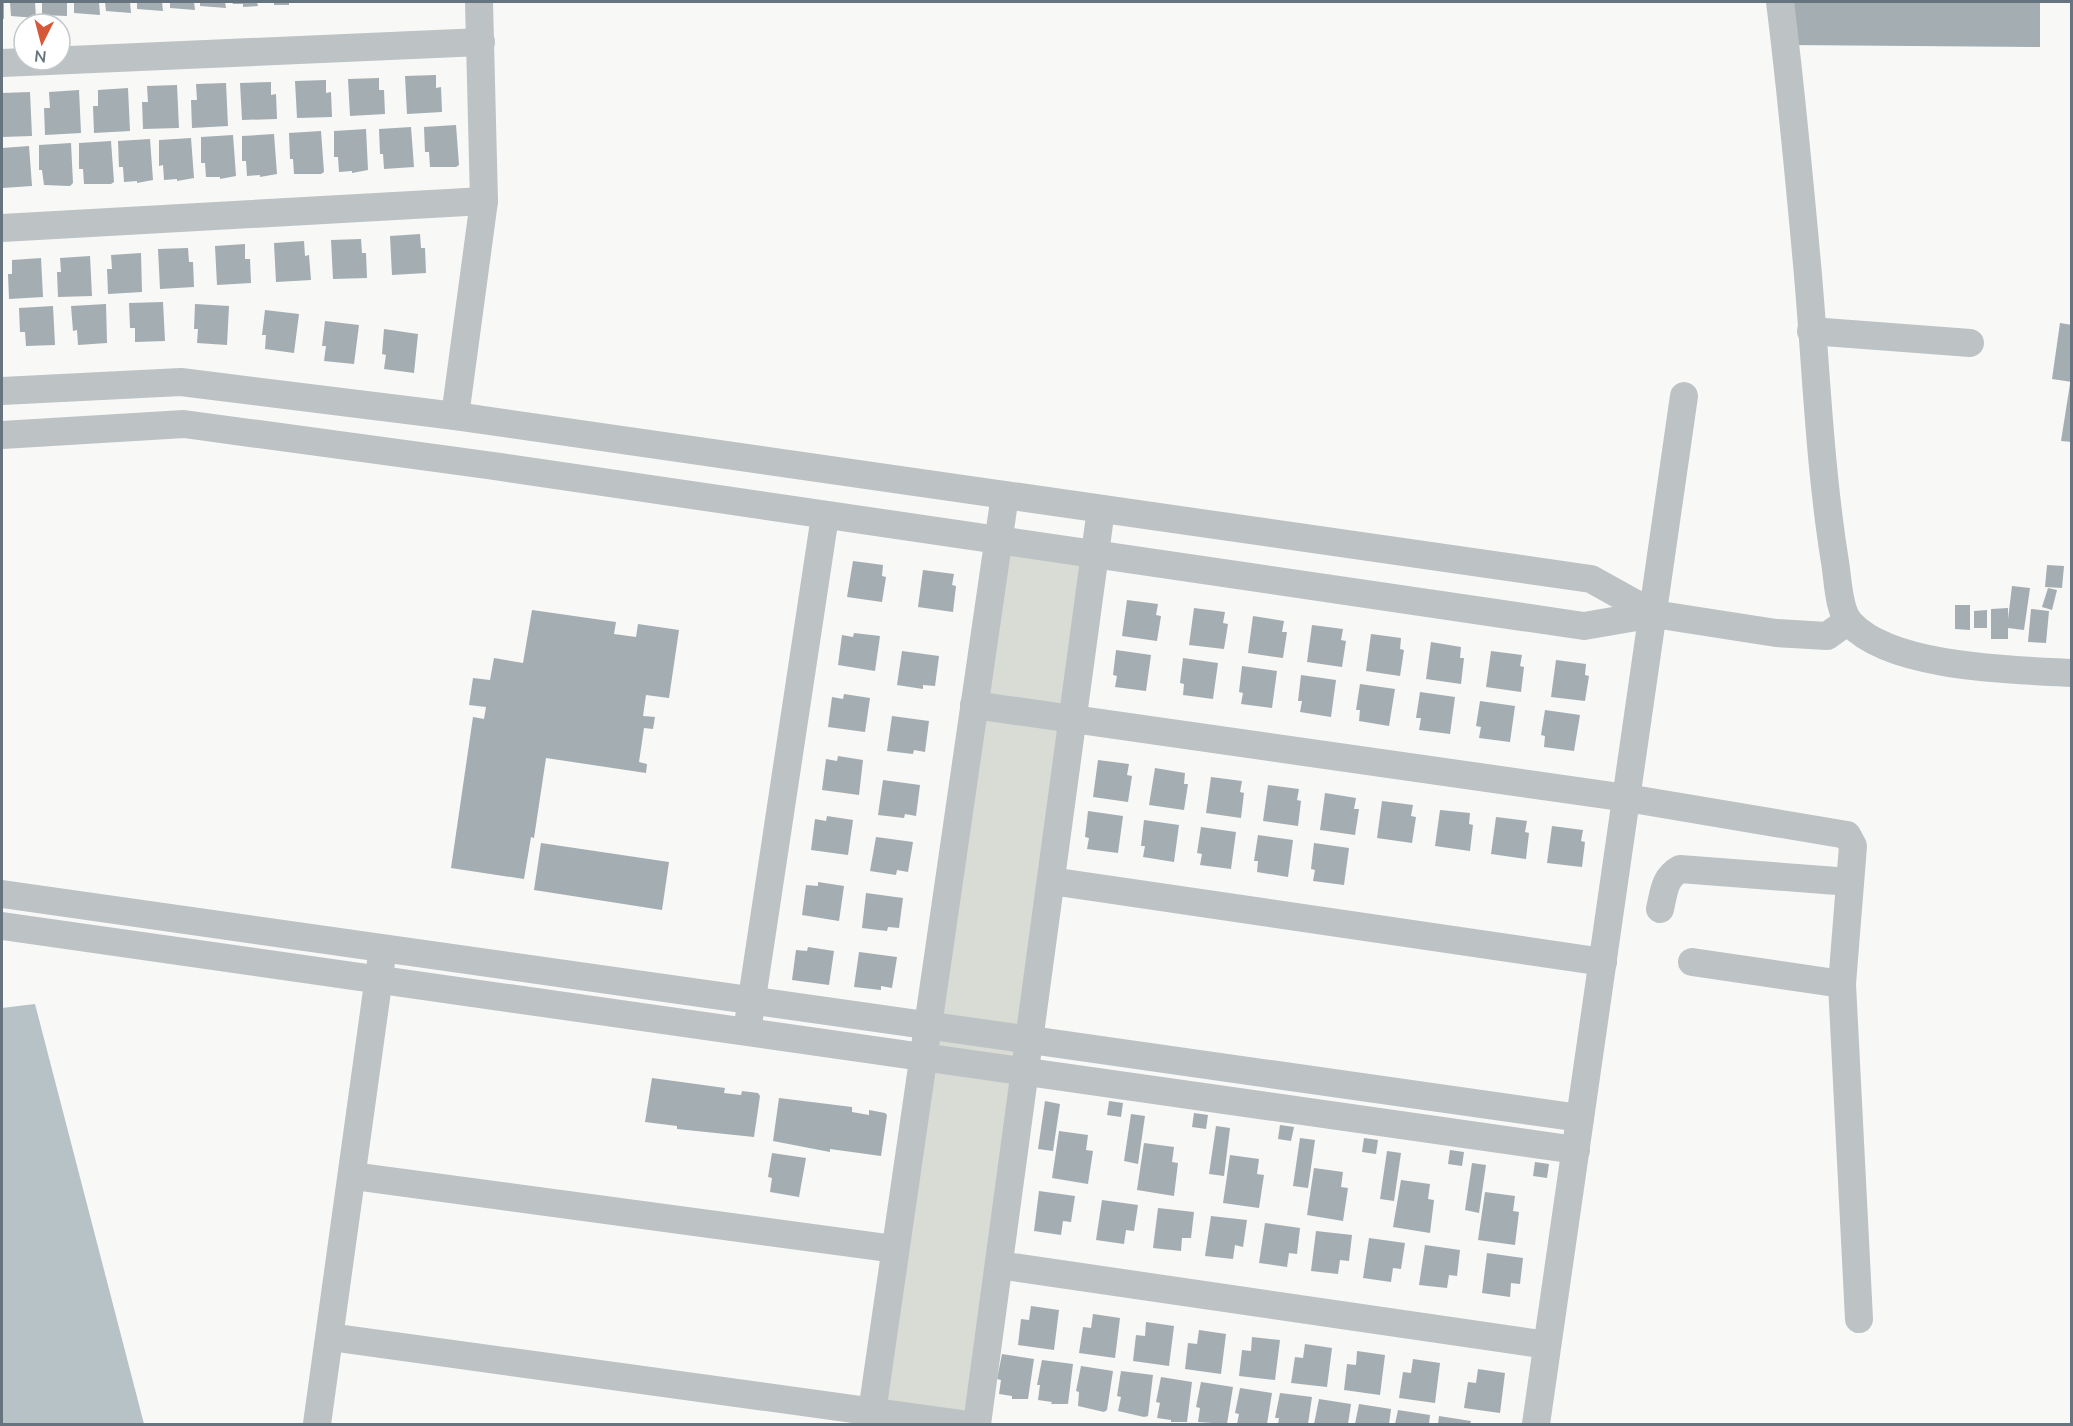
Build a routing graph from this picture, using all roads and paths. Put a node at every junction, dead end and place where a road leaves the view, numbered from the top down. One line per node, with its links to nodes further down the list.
1 (479, 2): 3 (street)
2 (1780, 2): 7 (street)
3 (481, 42): 4 (street); 5 (street)
4 (2, 63)
5 (484, 201): 6 (street); 11 (street)
6 (2, 228)
7 (1811, 331): 8 (street); 21 (street)
8 (1970, 343)
9 (2, 392): 11 (street)
10 (1684, 396): 20 (street)
11 (455, 416): 12 (street)
12 (499, 422): 14 (street); 15 (street)
13 (2, 435): 14 (street)
14 (494, 466): 17 (street)
15 (1005, 495): 16 (street); 18 (street)
16 (1101, 509): 19 (street); 20 (street)
17 (825, 516): 18 (street); 36 (street)
18 (999, 539): 19 (street); 23 (street)
19 (1095, 553): 20 (street); 24 (street)
20 (1654, 614): 21 (street); 25 (street)
21 (1848, 621): 22 (street)
22 (2072, 673)
23 (975, 705): 24 (street); 37 (street)
24 (1073, 718): 25 (street); 26 (street)
25 (1627, 798): 27 (street); 32 (street)
26 (1051, 881): 32 (street); 39 (street)
27 (1850, 882): 29 (street); 35 (street)
28 (2, 894): 31 (street)
29 (1660, 909)
30 (2, 926): 34 (street)
31 (382, 948): 34 (street); 36 (street)
32 (1603, 962): 42 (street)
33 (1692, 962): 35 (street)
34 (379, 980): 38 (street); 44 (street)
35 (1842, 984): 47 (street)
36 (752, 1000): 37 (street); 38 (street)
37 (928, 1025): 39 (street); 40 (street)
38 (747, 1032): 40 (street)
39 (1029, 1039): 41 (street); 42 (street)
40 (923, 1057): 41 (street); 45 (street)
41 (1025, 1072): 43 (street); 46 (street)
42 (1581, 1118): 43 (street)
43 (1575, 1150): 49 (street)
44 (353, 1176): 45 (street); 48 (street)
45 (895, 1249): 50 (street)
46 (999, 1265): 49 (street); 54 (street)
47 (1859, 1319)
48 (330, 1336): 50 (street); 53 (street)
49 (1547, 1345): 55 (street)
50 (872, 1412): 51 (street)
51 (907, 1421): 52 (street)
52 (947, 1424)
53 (317, 1425)
54 (977, 1425)
55 (1536, 1425)

